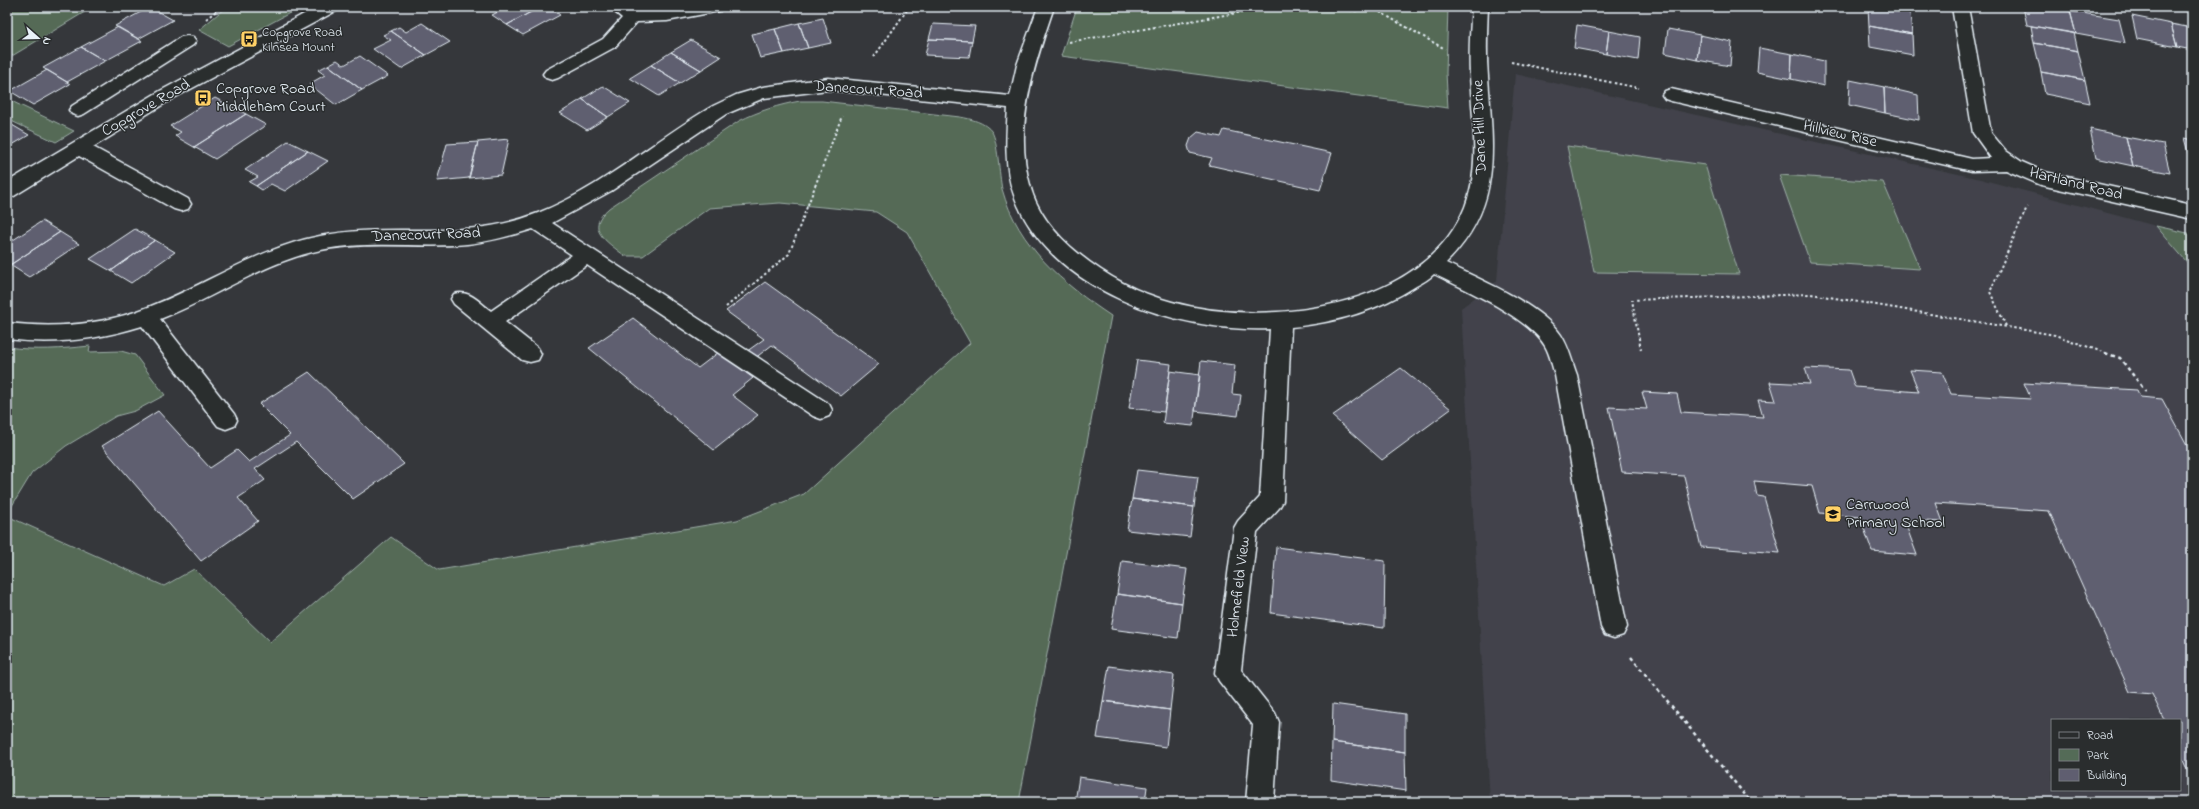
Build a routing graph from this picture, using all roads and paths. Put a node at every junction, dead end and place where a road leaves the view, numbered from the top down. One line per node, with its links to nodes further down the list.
1 (330, 7): 16 (street, Copgrove Road)
2 (617, 7): 11 (street)
3 (714, 7): 11 (street)
4 (909, 7): 17 (path)
5 (1046, 7): 13 (street, Dane Hill Drive)
6 (1271, 7): 13 (path)
7 (1335, 7): 8 (path)
8 (1370, 7): 14 (path)
9 (1480, 7): 14 (street, Dane Hill Drive)
10 (1960, 7): 22 (street, Hartland Road)
11 (632, 17): 15 (street)
12 (187, 41): 16 (street)
13 (1031, 49): 19 (street, Dane Hill Drive)
14 (1478, 56): 18 (path); 29 (street, Dane Hill Drive)
15 (552, 74)
16 (149, 86): 20 (street); 21 (street, Copgrove Road)
17 (853, 86): 19 (street, Danecourt Road); 27 (street, Danecourt Road); 35 (path)
18 (1671, 95): 22 (street, Hillview Rise)
19 (1017, 103): 32 (street, Dane Hill Drive)
20 (78, 110)
21 (78, 147): 24 (street, Copgrove Road); 25 (street)
22 (2009, 163): 23 (street, Hartland Road)
23 (2041, 178): 26 (street, Hartland Road); 34 (path)
24 (7, 191)
25 (181, 204)
26 (2192, 212)
27 (535, 221): 28 (street); 31 (street, Danecourt Road)
28 (586, 256): 33 (street); 35 (street)
29 (1433, 265): 32 (street, Dane Hill Drive); 42 (street)
30 (461, 299): 33 (street)
31 (146, 316): 36 (street, Danecourt Road); 41 (street)
32 (1281, 320): 43 (street, Holmefield View)
33 (490, 322): 38 (street)
34 (2006, 326): 37 (path); 39 (path)
35 (700, 329): 40 (street)
36 (7, 331)
37 (1641, 350)
38 (530, 354)
39 (2146, 392)
40 (821, 410)
41 (226, 420)
42 (1614, 627): 44 (path)
43 (1260, 802)
44 (1752, 802)

